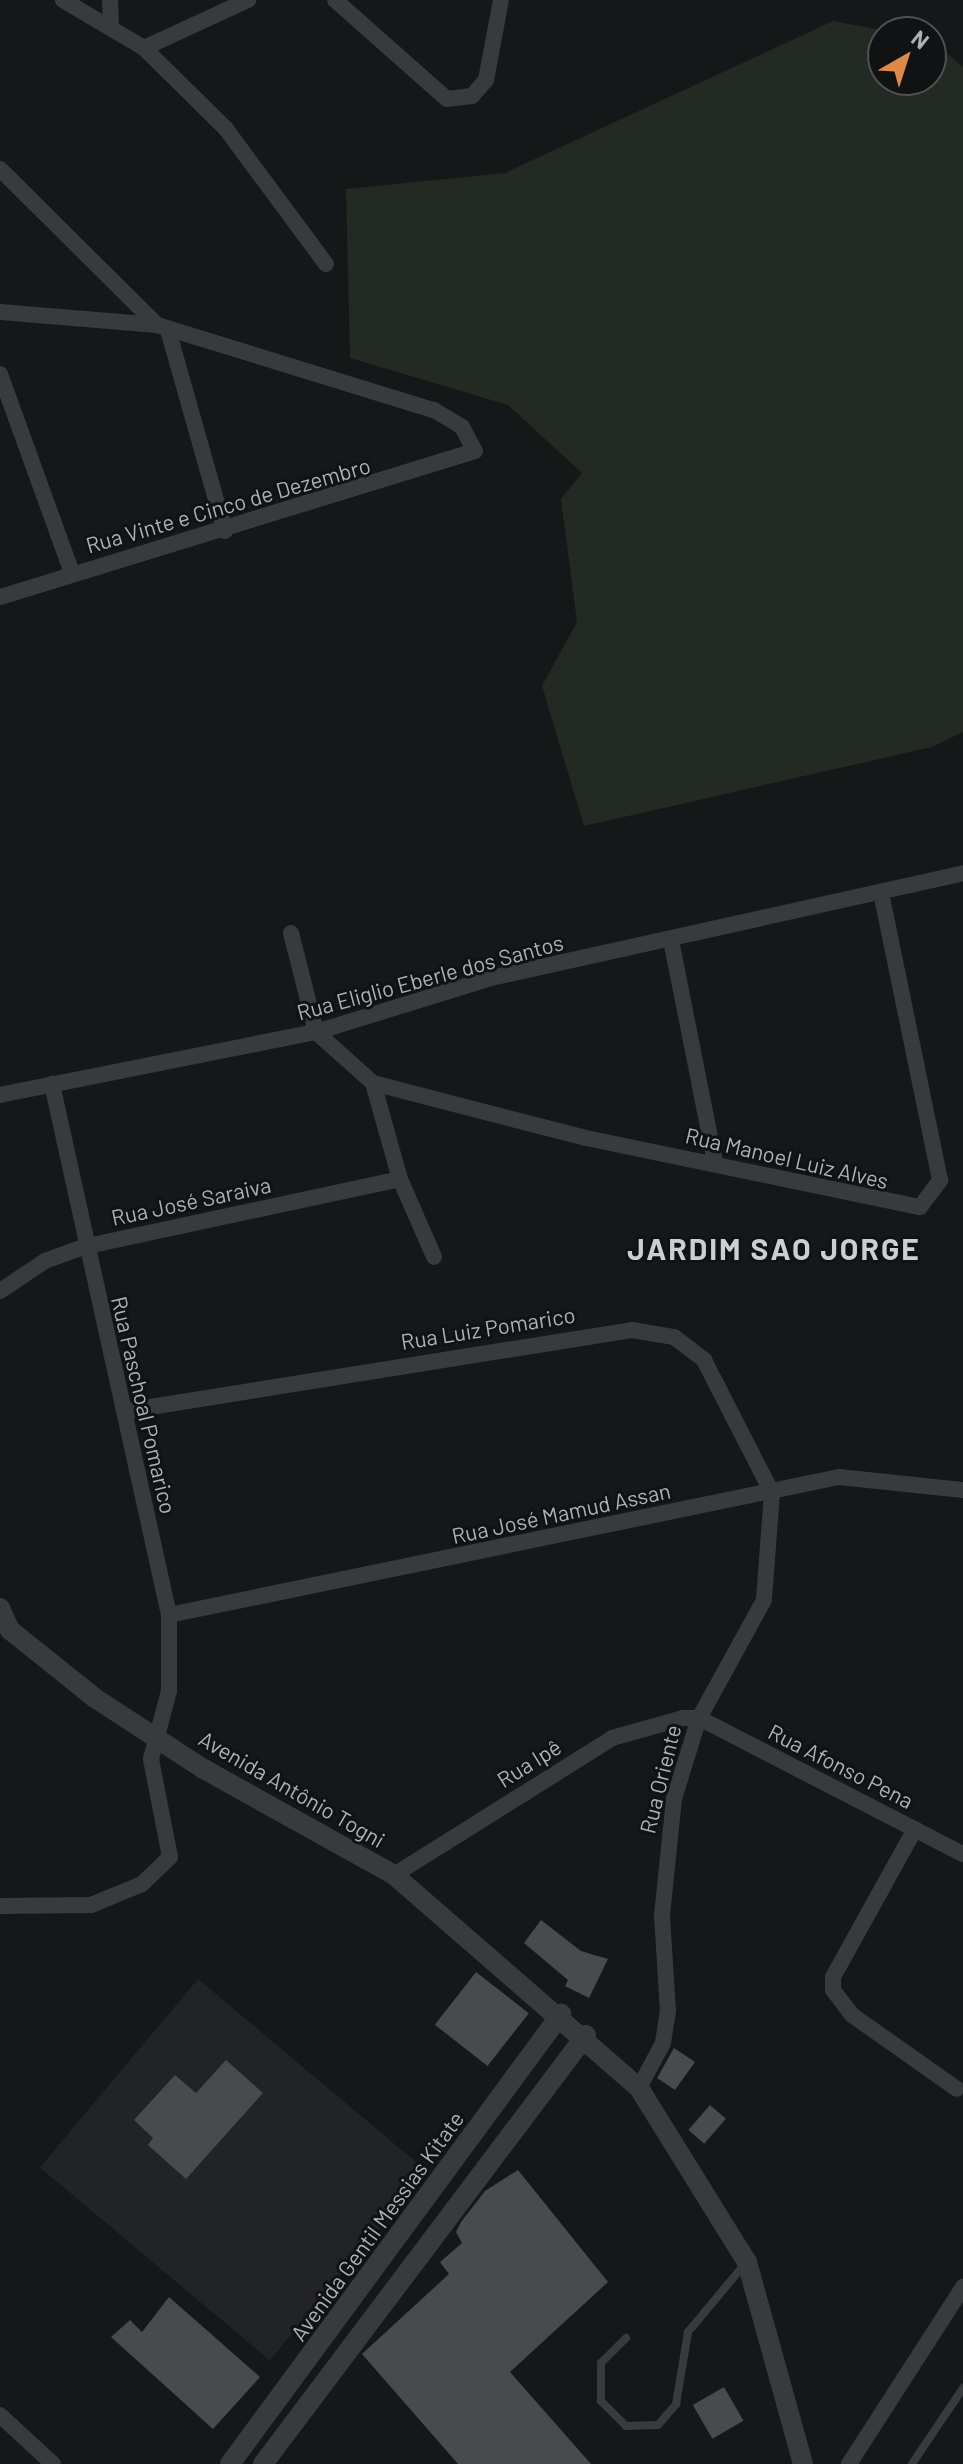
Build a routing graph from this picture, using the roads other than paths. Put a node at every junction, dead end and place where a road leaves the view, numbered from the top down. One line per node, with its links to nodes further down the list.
1 (63, 0): 6 (street)
2 (110, 0): 6 (street)
3 (248, 0): 7 (street)
4 (335, 0): 5 (street)
5 (501, 0)
6 (111, 23): 7 (street)
7 (144, 48): 9 (street)
8 (0, 169): 11 (street)
9 (326, 264)
10 (0, 312): 11 (street)
11 (163, 327): 13 (street); 13 (street, Rua Vinte e Cinco de Dezembro)
12 (0, 374): 14 (street)
13 (225, 531): 14 (street, Rua Vinte e Cinco de Dezembro)
14 (72, 573): 15 (street, Rua Vinte e Cinco de Dezembro)
15 (0, 597)
16 (963, 873): 17 (street, Rua Eliglio Eberle dos Santos)
17 (881, 893): 19 (street, Rua Eliglio Eberle dos Santos); 24 (street, Rua Manoel Luiz Alves)
18 (291, 933): 20 (street)
19 (671, 940): 20 (street, Rua Eliglio Eberle dos Santos); 24 (street)
20 (316, 1032): 21 (street); 22 (street, Rua Eliglio Eberle dos Santos)
21 (373, 1083): 24 (street, Rua Manoel Luiz Alves); 25 (street)
22 (52, 1084): 23 (street, Rua Eliglio Eberle dos Santos); 26 (street, Rua Paschoal Pomarico)
23 (0, 1095)
24 (715, 1162)
25 (400, 1179): 26 (street, Rua José Saraiva); 27 (street)
26 (83, 1247): 28 (street, Rua José Saraiva); 29 (street, Rua Paschoal Pomarico)
27 (434, 1257)
28 (0, 1291)
29 (125, 1411): 31 (street, Rua Luiz Pomarico); 33 (street, Rua Paschoal Pomarico)
30 (963, 1490): 31 (street, Rua José Mamud Assan)
31 (772, 1493): 33 (street, Rua José Mamud Assan); 35 (street, Rua Oriente)
32 (0, 1608): 34 (street, Avenida Antônio Togni)
33 (169, 1615): 36 (street, Rua Paschoal Pomarico)
34 (5, 1630): 36 (street, Avenida Antônio Togni)
35 (699, 1718): 37 (street, Rua Afonso Pena); 39 (street, Rua Ipê); 43 (street, Rua Oriente)
36 (154, 1736): 39 (street, Avenida Antônio Togni); 40 (street, Rua Paschoal Pomarico)
37 (915, 1829): 38 (street, Rua Afonso Pena); 44 (street)
38 (963, 1854)
39 (394, 1875): 41 (street, Avenida Antônio Togni)
40 (0, 1906)
41 (561, 2014): 42 (street, Avenida Antônio Togni); 45 (street, Avenida Gentil Messias Kitate)
42 (586, 2035): 43 (street, Avenida Antônio Togni); 46 (street)
43 (639, 2088): 47 (street, Avenida Antônio Togni)
44 (961, 2088)
45 (420, 2204): 46 (street); 50 (street, Avenida Gentil Messias Kitate)
46 (443, 2222): 52 (street)
47 (747, 2262): 49 (lane); 57 (street, Avenida Antônio Togni)
48 (963, 2287): 58 (street)
49 (626, 2338)
50 (294, 2383): 52 (street); 55 (street, Avenida Gentil Messias Kitate)
51 (963, 2388): 59 (lane)
52 (315, 2397): 56 (street)
53 (0, 2415): 54 (street)
54 (53, 2464)
55 (230, 2464)
56 (263, 2464)
57 (803, 2464)
58 (849, 2464)
59 (912, 2464)

